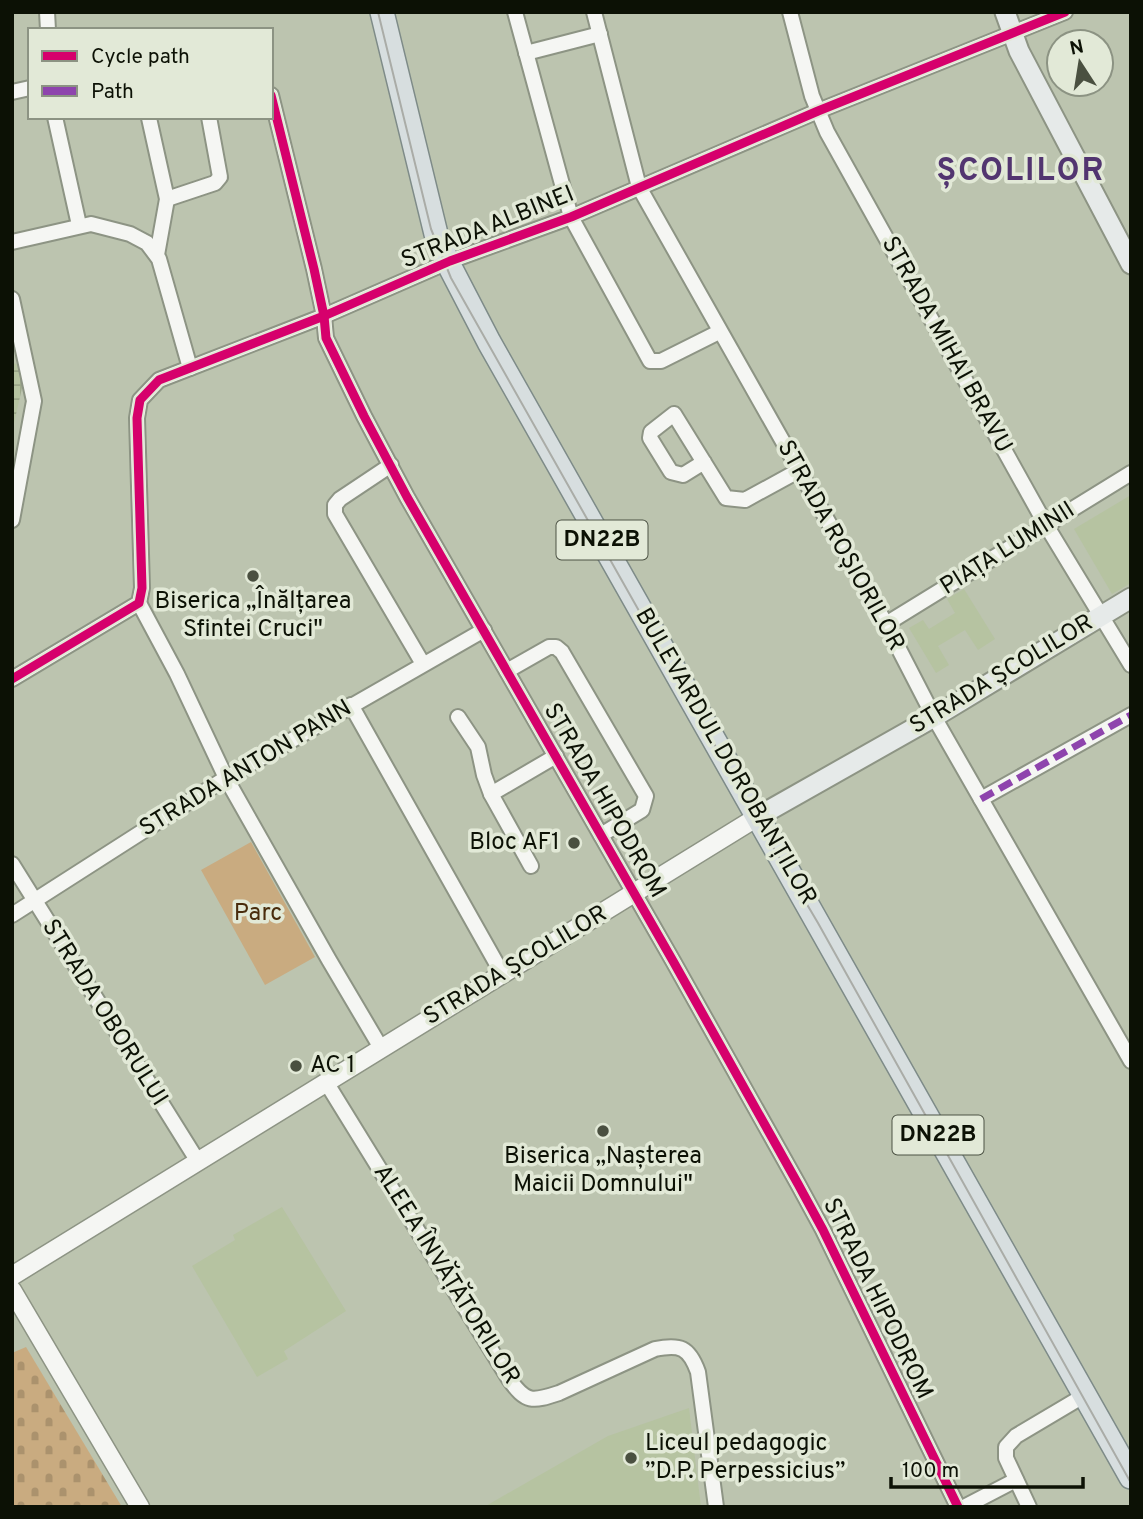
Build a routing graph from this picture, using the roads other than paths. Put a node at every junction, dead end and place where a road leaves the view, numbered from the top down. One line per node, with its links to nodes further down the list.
1 (383, 12): 21 (main road, BULEVARDUL DOROBANȚILOR / DN22B)
2 (515, 12): 9 (street)
3 (594, 12): 7 (street, STRADA ROȘIORILOR)
4 (790, 12): 11 (street, STRADA MIHAI BRAVU)
5 (1005, 12): 8 (main road)
6 (1065, 12): 8 (street, STRADA ALBINEI)
7 (600, 34): 9 (street); 15 (street, STRADA ROȘIORILOR)
8 (1012, 35): 11 (street, STRADA ALBINEI); 22 (main road)
9 (526, 53): 17 (street)
10 (273, 103): 24 (street, STRADA HIPODROM)
11 (818, 111): 15 (street, STRADA ALBINEI); 32 (street, STRADA MIHAI BRAVU)
12 (55, 119): 18 (street)
13 (149, 119): 16 (street)
14 (209, 119): 16 (street)
15 (639, 187): 17 (street, STRADA ALBINEI); 25 (street, STRADA ROȘIORILOR)
16 (167, 199): 20 (street)
17 (571, 217): 21 (street, STRADA ALBINEI); 25 (street)
18 (79, 225): 19 (street); 20 (street)
19 (12, 242)
20 (157, 254): 26 (street)
21 (448, 262): 24 (street, STRADA ALBINEI); 50 (main road, BULEVARDUL DOROBANȚILOR / DN22B)
22 (1131, 264)
23 (12, 299): 31 (street)
24 (324, 316): 26 (street, STRADA ALBINEI); 28 (street, STRADA HIPODROM)
25 (719, 332): 29 (street, STRADA ROȘIORILOR)
26 (190, 368): 34 (street, STRADA ALBINEI)
27 (704, 461): 29 (street)
28 (391, 465): 37 (street, STRADA HIPODROM); 38 (street)
29 (798, 471): 36 (street, STRADA ROȘIORILOR)
30 (1131, 473): 32 (street, PIAȚA LUMINII)
31 (12, 520)
32 (1046, 525): 35 (street, STRADA MIHAI BRAVU); 36 (street, PIAȚA LUMINII)
33 (1131, 598): 35 (main road, STRADA ȘCOLILOR)
34 (139, 603): 41 (street); 47 (street)
35 (1101, 616): 39 (street, STRADA MIHAI BRAVU); 45 (main road, STRADA ȘCOLILOR)
36 (886, 624): 45 (street, STRADA ROȘIORILOR)
37 (484, 630): 38 (street, STRADA ANTON PANN); 40 (street, STRADA HIPODROM)
38 (423, 664): 42 (street, STRADA ANTON PANN)
39 (1131, 665)
40 (507, 671): 46 (street, STRADA HIPODROM); 51 (street)
41 (12, 679)
42 (351, 705): 47 (street, STRADA ANTON PANN); 57 (street)
43 (1131, 715): 49 (street)
44 (458, 717): 48 (street)
45 (934, 718): 49 (street, STRADA ROȘIORILOR); 50 (main road, STRADA ȘCOLILOR)
46 (556, 756): 48 (street); 51 (street, STRADA HIPODROM)
47 (226, 778): 55 (street, STRADA ANTON PANN); 58 (street)
48 (491, 794): 53 (street)
49 (981, 799): 59 (street, STRADA ROȘIORILOR)
50 (759, 816): 54 (street, STRADA ȘCOLILOR); 64 (main road, BULEVARDUL DOROBANȚILOR / DN22B)
51 (601, 835): 54 (street, STRADA HIPODROM)
52 (12, 864): 55 (street, STRADA OBORULUI)
53 (531, 866)
54 (635, 893): 57 (street, STRADA ȘCOLILOR); 70 (street, STRADA HIPODROM)
55 (34, 901): 56 (street, STRADA ANTON PANN); 61 (street, STRADA OBORULUI)
56 (12, 915)
57 (503, 975): 58 (street, STRADA ȘCOLILOR)
58 (381, 1048): 60 (street, STRADA ȘCOLILOR)
59 (1131, 1062)
60 (326, 1082): 61 (street, STRADA ȘCOLILOR); 69 (street, ALEEA ÎNVĂȚĂTORILOR)
61 (197, 1160): 62 (street, STRADA ȘCOLILOR)
62 (12, 1276)
63 (12, 1290): 68 (street)
64 (1085, 1395): 65 (main road, BULEVARDUL DOROBANȚILOR / DN22B); 67 (street)
65 (1124, 1457): 66 (main road, BULEVARDUL DOROBANȚILOR / DN22B)
66 (1131, 1477)
67 (1016, 1480): 71 (street); 72 (street)
68 (140, 1507)
69 (716, 1507)
70 (958, 1507)
71 (964, 1507)
72 (1029, 1507)

